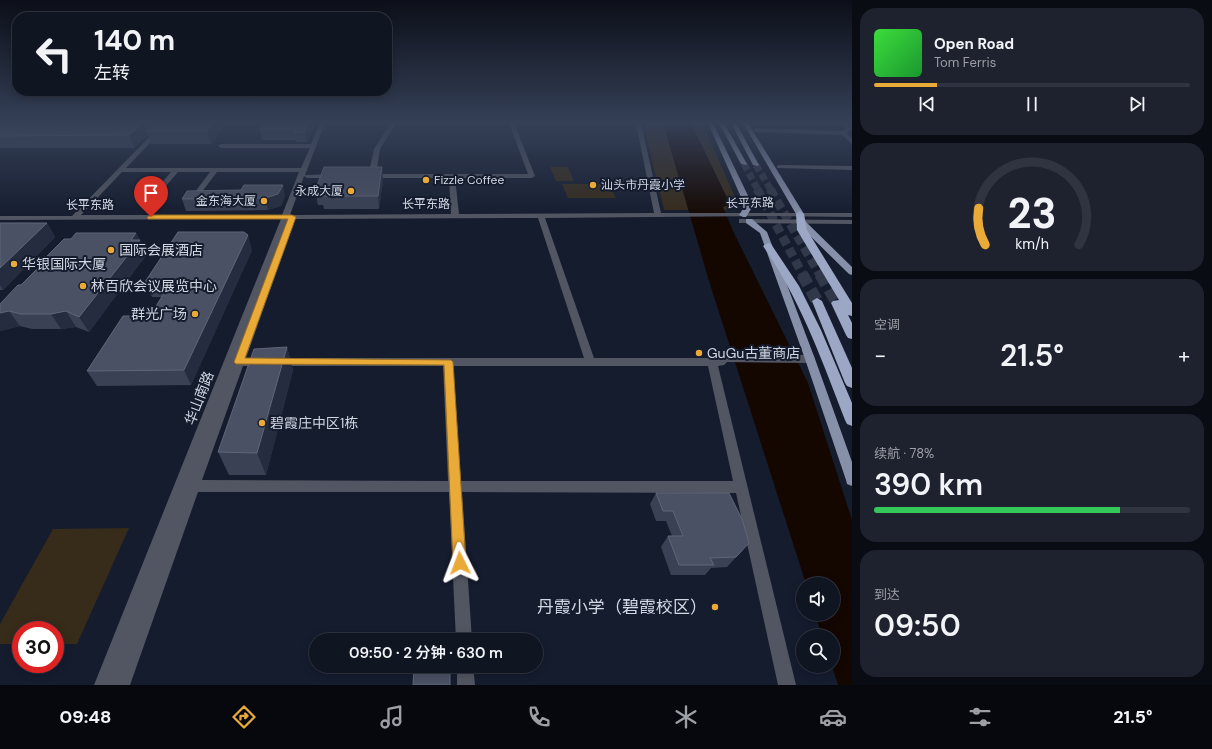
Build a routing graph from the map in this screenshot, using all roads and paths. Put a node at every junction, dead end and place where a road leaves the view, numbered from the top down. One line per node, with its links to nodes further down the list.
1 (135, 155): 15 (street)
2 (310, 155): 18 (street, 华山南路)
3 (313, 155): 18 (street, 华山南路)
4 (375, 155): 20 (street)
5 (524, 155): 20 (street)
6 (645, 155): 23 (street)
7 (725, 155): 29 (main road)
8 (739, 155): 11 (main road)
9 (751, 155): 12 (main road)
10 (764, 155): 30 (main road)
11 (744, 164)
12 (756, 165)
13 (779, 167): 14 (street)
14 (852, 168)
15 (120, 170): 16 (street); 27 (street)
16 (176, 170): 17 (street); 21 (street)
17 (215, 170): 18 (street); 22 (street)
18 (305, 173): 19 (street); 32 (street, 华山南路)
19 (343, 176)
20 (452, 176): 25 (street)
21 (151, 200)
22 (193, 200)
23 (658, 215): 28 (street, 长平东路); 31 (street, 长平东路)
24 (852, 215): 30 (street, 长平东路)
25 (455, 216): 31 (street, 长平东路); 32 (street, 长平东路)
26 (0, 218): 27 (street, 长平东路)
27 (75, 218): 32 (street, 长平东路)
28 (688, 218): 29 (street, 长平东路); 31 (street, 长平东路)
29 (746, 218): 30 (street, 长平东路); 35 (main road)
30 (801, 218): 34 (street, 长平东路); 36 (main road); 39 (highway)
31 (542, 219): 32 (street, 长平东路); 44 (street)
32 (288, 220): 33 (street, 长平东路); 42 (street, 华山南路); 54 (street, 华山南路)
33 (0, 222)
34 (852, 222)
35 (768, 246): 41 (main road); 47 (highway)
36 (852, 272)
37 (817, 301): 46 (highway)
38 (837, 303): 40 (highway)
39 (852, 312)
40 (852, 335)
41 (806, 359): 45 (street); 48 (main road)
42 (239, 362): 43 (street); 49 (street, 华山南路)
43 (448, 362): 44 (street); 50 (street)
44 (590, 362): 45 (street)
45 (712, 362): 51 (street)
46 (852, 383)
47 (852, 420)
48 (852, 480)
49 (194, 486): 50 (street); 55 (street, 华山南路)
50 (455, 487): 51 (street); 52 (street)
51 (741, 487): 57 (street)
52 (464, 633)
53 (465, 673): 56 (street)
54 (103, 685)
55 (121, 685)
56 (466, 685)
57 (787, 685)

